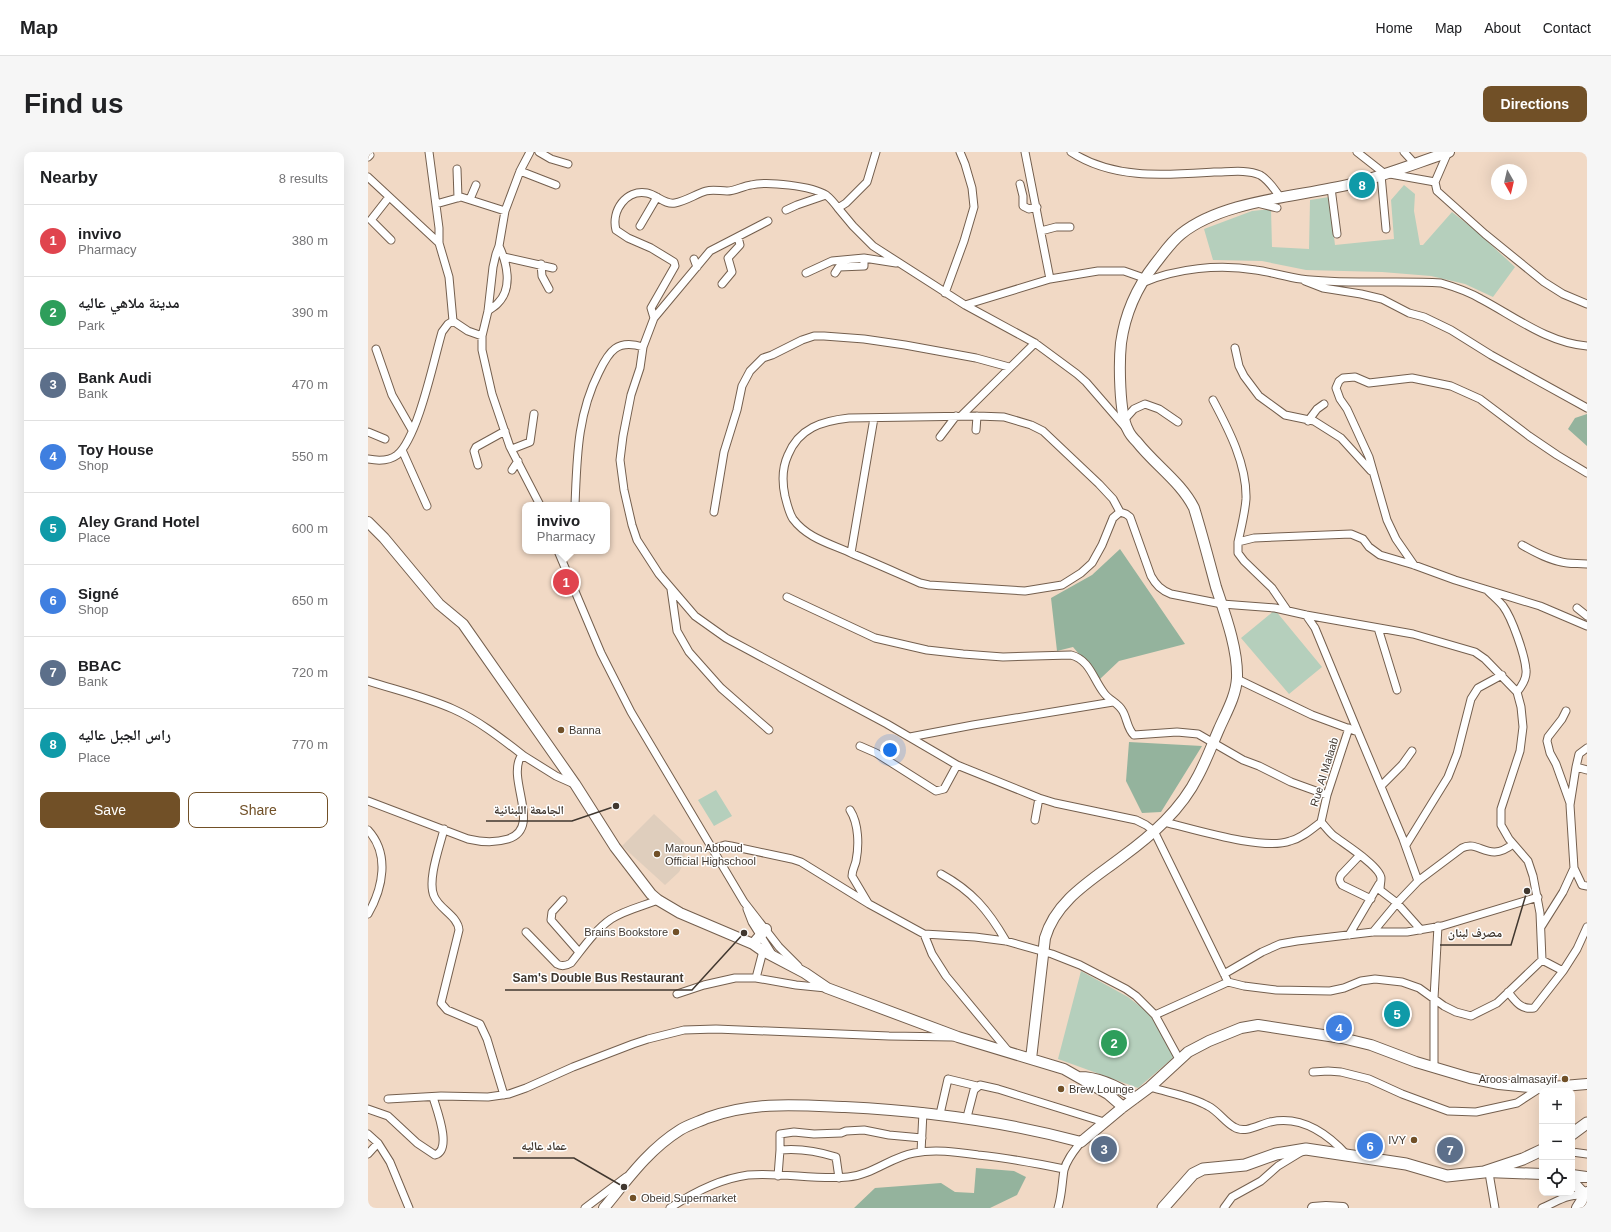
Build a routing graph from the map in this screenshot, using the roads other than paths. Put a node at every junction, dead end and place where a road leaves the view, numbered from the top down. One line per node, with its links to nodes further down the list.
1 (429, 152): 29 (street)
2 (530, 152): 14 (street)
3 (539, 152): 11 (street)
4 (876, 152): 31 (street)
5 (960, 152): 59 (street)
6 (1025, 152): 30 (street)
7 (1071, 152): 25 (street)
8 (1357, 152): 15 (street)
9 (1404, 152): 12 (street)
10 (1449, 152): 12 (main road); 17 (street)
11 (568, 164)
12 (1415, 164): 15 (main road)
13 (457, 169): 26 (street)
14 (520, 171): 20 (street); 34 (street)
15 (1385, 174): 17 (street); 21 (main road); 38 (street)
16 (368, 178): 23 (street)
17 (1435, 182): 60 (street)
18 (1020, 184): 30 (street)
19 (476, 185): 27 (street)
20 (556, 185)
21 (1331, 188): 25 (main road); 40 (street)
22 (826, 195): 24 (street); 31 (street); 33 (street)
23 (390, 197): 42 (street); 43 (street)
24 (657, 197): 36 (street); 63 (street)
25 (1280, 197): 28 (main road)
26 (458, 198): 27 (street); 29 (street)
27 (470, 199): 34 (street)
28 (1256, 202): 32 (street); 56 (main road)
29 (436, 204): 43 (street)
30 (1036, 207): 39 (street)
31 (838, 208): 48 (street)
32 (1277, 208)
33 (786, 210)
34 (505, 211): 44 (street)
35 (768, 222): 41 (street)
36 (640, 226)
37 (1070, 227): 39 (street)
38 (1386, 229)
39 (1041, 230): 54 (street)
40 (1338, 234)
41 (738, 237): 50 (street); 57 (street)
42 (391, 240)
43 (439, 243): 64 (street)
44 (499, 246): 45 (street); 62 (street)
45 (504, 257): 49 (street); 62 (street)
46 (864, 258): 48 (street); 52 (street); 53 (street)
47 (694, 259): 50 (street)
48 (901, 263): 59 (street)
49 (541, 264): 51 (street); 58 (street)
50 (697, 267): 63 (street)
51 (553, 268)
52 (806, 273)
53 (835, 273)
54 (1050, 279): 56 (street); 61 (street)
55 (1301, 279): 56 (street); 67 (street); 74 (street)
56 (1143, 281): 79 (main road)
57 (722, 284)
58 (549, 289)
59 (946, 293): 61 (street)
60 (1587, 304)
61 (965, 305): 66 (street)
62 (488, 311): 65 (street)
63 (654, 318): 68 (street)
64 (453, 321): 65 (street); 82 (street)
65 (482, 336): 85 (street)
66 (1034, 343): 71 (street); 84 (street)
67 (1587, 346)
68 (643, 347): 98 (street); 109 (street)
69 (1236, 348): 80 (street)
70 (376, 349): 82 (street)
71 (1009, 367): 76 (street); 100 (street)
72 (1213, 400): 103 (street)
73 (1324, 404): 80 (street)
74 (1587, 408)
75 (534, 414): 89 (street)
76 (958, 416): 77 (street); 78 (street); 87 (street)
77 (977, 416): 83 (street); 101 (street)
78 (874, 418): 105 (street); 105 (street)
79 (1124, 419): 81 (street); 84 (main road)
80 (1308, 421): 95 (street)
81 (1178, 422)
82 (412, 430): 90 (street)
83 (976, 430)
84 (1127, 430): 112 (main road)
85 (505, 431): 89 (street); 93 (street)
86 (368, 432): 88 (street)
87 (940, 437)
88 (385, 438)
89 (512, 449): 92 (street)
90 (402, 450): 91 (street); 99 (street)
91 (368, 459)
92 (518, 461): 94 (street); 97 (street)
93 (478, 465)
94 (512, 470)
95 (1373, 472): 96 (street); 108 (street)
96 (1587, 473)
97 (538, 502)
98 (575, 502)
99 (427, 506)
100 (714, 512)
101 (1120, 512): 105 (street); 112 (street)
102 (368, 522): 138 (main road)
103 (1238, 542): 108 (street); 114 (street)
104 (1522, 545): 107 (street)
105 (851, 553)
106 (561, 554): 153 (street)
107 (1587, 564)
108 (1414, 565): 110 (street)
109 (671, 588): 127 (street); 129 (street)
110 (1486, 589): 117 (street); 123 (street)
111 (787, 597): 124 (street)
112 (1222, 604): 114 (street); 120 (main road)
113 (1577, 608): 116 (street)
114 (1287, 610): 115 (street)
115 (1306, 616): 118 (street); 128 (street)
116 (1587, 616)
117 (1587, 626)
118 (1378, 628): 119 (street); 122 (street)
119 (1502, 675): 123 (street); 152 (street)
120 (1237, 679): 126 (street); 130 (main road)
121 (368, 681): 134 (street)
122 (1397, 690)
123 (1517, 692): 151 (street)
124 (1113, 702): 129 (street); 130 (street)
125 (1566, 711): 143 (street)
126 (1349, 728): 128 (street); 140 (street, Rue Al Malaab)
127 (769, 730)
128 (1358, 732): 139 (street)
129 (910, 737): 135 (street)
130 (1212, 744): 140 (street); 146 (main road)
131 (860, 746): 135 (street)
132 (1587, 748): 136 (street)
133 (1412, 751): 139 (street)
134 (524, 756): 138 (street); 148 (street)
135 (957, 765): 141 (street)
136 (1576, 767): 137 (street); 143 (street)
137 (1587, 770)
138 (574, 784): 163 (main road)
139 (1381, 786): 152 (street)
140 (1327, 795): 147 (street, Rue Al Malaab)
141 (1039, 798): 145 (street); 150 (street)
142 (368, 801): 148 (street)
143 (1570, 806): 155 (street)
144 (850, 810): 165 (street)
145 (1035, 820)
146 (1164, 822): 147 (street); 150 (main road)
147 (1321, 822): 154 (street)
148 (444, 829): 207 (street)
149 (368, 830): 166 (street)
150 (1154, 831): 180 (main road); 185 (street)
151 (1513, 844): 157 (street); 160 (street)
152 (1406, 845): 157 (street)
153 (712, 849): 165 (street); 172 (street)
154 (1360, 855): 158 (street); 161 (street)
155 (1574, 868): 159 (street); 169 (street)
156 (941, 874): 176 (street)
157 (1418, 881): 164 (street)
158 (1380, 884): 161 (street); 164 (street)
159 (1587, 886)
160 (1538, 898): 167 (street); 169 (street)
161 (1371, 899): 175 (street)
162 (563, 900): 179 (street)
163 (658, 900): 177 (main road); 179 (street)
164 (1397, 903): 170 (street); 173 (street)
165 (869, 904): 174 (street)
166 (368, 914)
167 (1438, 926): 170 (street); 191 (street)
168 (1587, 927): 183 (street)
169 (1541, 928): 182 (street)
170 (1421, 930): 173 (street)
171 (526, 932): 179 (street)
172 (762, 932): 177 (main road); 181 (street); 184 (street)
173 (1373, 932): 175 (street)
174 (924, 934): 176 (street); 194 (street)
175 (1349, 935): 185 (street)
176 (1006, 941): 180 (street)
177 (753, 944): 178 (main road)
178 (763, 951): 181 (main road); 186 (street)
179 (579, 952)
180 (1043, 952): 192 (street); 195 (main road)
181 (774, 957): 184 (main road)
182 (1542, 960): 183 (street); 189 (street)
183 (1563, 971): 189 (street)
184 (805, 973): 188 (main road)
185 (1224, 974): 187 (street)
186 (756, 978): 188 (street); 190 (street)
187 (1228, 982): 191 (street); 192 (street)
188 (827, 988): 193 (main road)
189 (1508, 992): 191 (street)
190 (677, 994)
191 (1434, 998): 197 (street)
192 (1155, 1015): 196 (street)
193 (958, 1037): 194 (main road); 207 (street)
194 (1010, 1054): 195 (main road)
195 (1031, 1059): 199 (main road)
196 (1179, 1059): 197 (main road); 203 (main road)
197 (1434, 1068): 204 (main road)
198 (1314, 1072): 205 (street)
199 (1079, 1077): 202 (main road); 206 (main road)
200 (1587, 1084): 204 (main road)
201 (977, 1086): 214 (street); 215 (street); 216 (street)
202 (1115, 1086): 206 (main road); 209 (main road)
203 (1150, 1087): 209 (main road); 230 (street)
204 (1540, 1088)
205 (1539, 1089)
206 (1108, 1094): 211 (main road)
207 (504, 1095): 208 (street)
208 (433, 1097): 210 (street); 212 (street)
209 (1135, 1098): 211 (main road)
210 (388, 1099)
211 (1123, 1107): 216 (main road)
212 (368, 1109)
213 (923, 1112): 214 (main road); 220 (street); 232 (main road)
214 (940, 1114): 215 (main road)
215 (967, 1117): 221 (main road)
216 (1104, 1122): 221 (main road)
217 (1587, 1123): 218 (main road)
218 (1575, 1132)
219 (368, 1134): 222 (street)
220 (922, 1138): 224 (street); 226 (street)
221 (1081, 1142): 231 (street)
222 (378, 1143): 228 (street); 241 (street)
223 (1306, 1149): 230 (main road); 246 (main road); 247 (street)
224 (780, 1150): 236 (street); 238 (street)
225 (1539, 1151): 233 (main road)
226 (921, 1152): 231 (street); 238 (street)
227 (1575, 1152): 229 (street)
228 (368, 1154)
229 (1587, 1154)
230 (1347, 1155): 233 (main road)
231 (1064, 1169): 245 (street)
232 (634, 1171): 242 (street); 243 (main road)
233 (1486, 1172): 234 (main road); 250 (street)
234 (1539, 1174)
235 (1575, 1175): 237 (main road)
236 (778, 1176): 238 (street); 244 (street)
237 (1587, 1177)
238 (839, 1178)
239 (1575, 1184): 240 (main road)
240 (1586, 1194): 251 (street); 252 (main road)
241 (409, 1208)
242 (585, 1208)
243 (604, 1208)
244 (670, 1208)
245 (1058, 1208)
246 (1163, 1208)
247 (1224, 1208)
248 (1313, 1208): 249 (main road)
249 (1343, 1208)
250 (1495, 1208)
251 (1542, 1208)
252 (1577, 1208)

